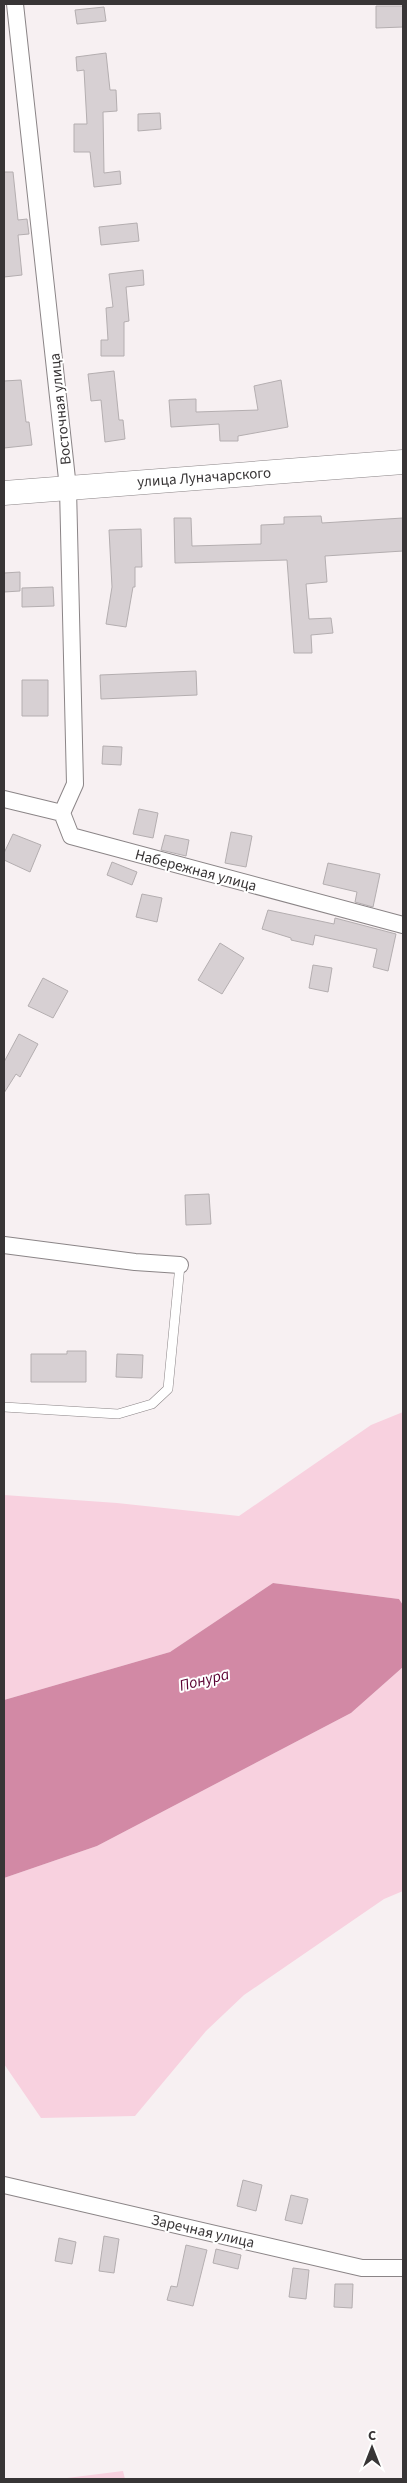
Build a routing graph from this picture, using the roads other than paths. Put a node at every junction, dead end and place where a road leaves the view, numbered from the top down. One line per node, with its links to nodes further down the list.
1 (16, 4): 3 (street, Восточная улица)
2 (403, 462): 3 (main road, улица Луначарского)
3 (68, 488): 4 (main road, улица Луначарского); 6 (street, Восточная улица)
4 (4, 493)
5 (4, 799): 6 (street)
6 (62, 813): 7 (street, Набережная улица)
7 (403, 925)
8 (4, 1245): 9 (street)
9 (180, 1265): 10 (lane)
10 (4, 1407)
11 (4, 2186): 12 (street, Заречная улица)
12 (403, 2268)

